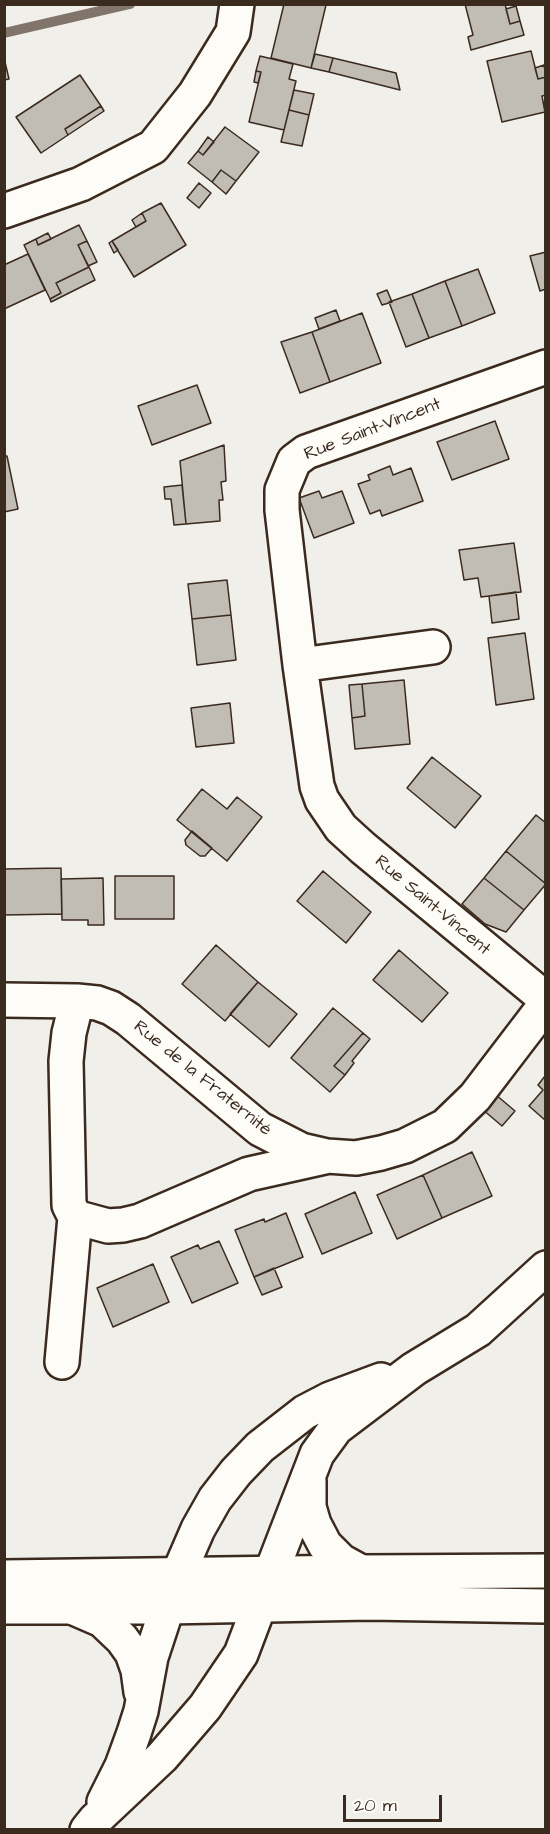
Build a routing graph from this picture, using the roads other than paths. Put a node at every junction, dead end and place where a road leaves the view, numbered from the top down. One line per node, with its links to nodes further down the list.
1 (237, 4): 2 (street)
2 (4, 212)
3 (546, 367): 5 (street, Rue Saint-Vincent)
4 (433, 647): 5 (street)
5 (300, 665): 8 (street, Rue Saint-Vincent)
6 (4, 1000): 7 (street, Rue de la Fraternité)
7 (77, 1001): 9 (street, Rue de la Fraternité); 10 (street)
8 (546, 1001): 9 (street, Rue de la Fraternité)
9 (327, 1156): 10 (street, Rue de la Fraternité)
10 (75, 1217): 12 (street)
11 (546, 1268): 13 (street)
12 (62, 1362)
13 (414, 1369): 14 (street); 20 (street)
14 (311, 1470): 16 (street); 19 (street)
15 (546, 1571): 16 (street)
16 (361, 1572): 19 (street)
17 (4, 1577): 20 (street)
18 (546, 1587): 19 (street)
19 (265, 1590): 20 (street); 22 (street); 26 (street)
20 (172, 1591): 21 (street); 24 (street); 25 (street)
21 (4, 1593)
22 (546, 1606)
23 (4, 1607): 24 (street)
24 (72, 1607): 25 (street)
25 (141, 1711): 26 (street)
26 (91, 1825)

